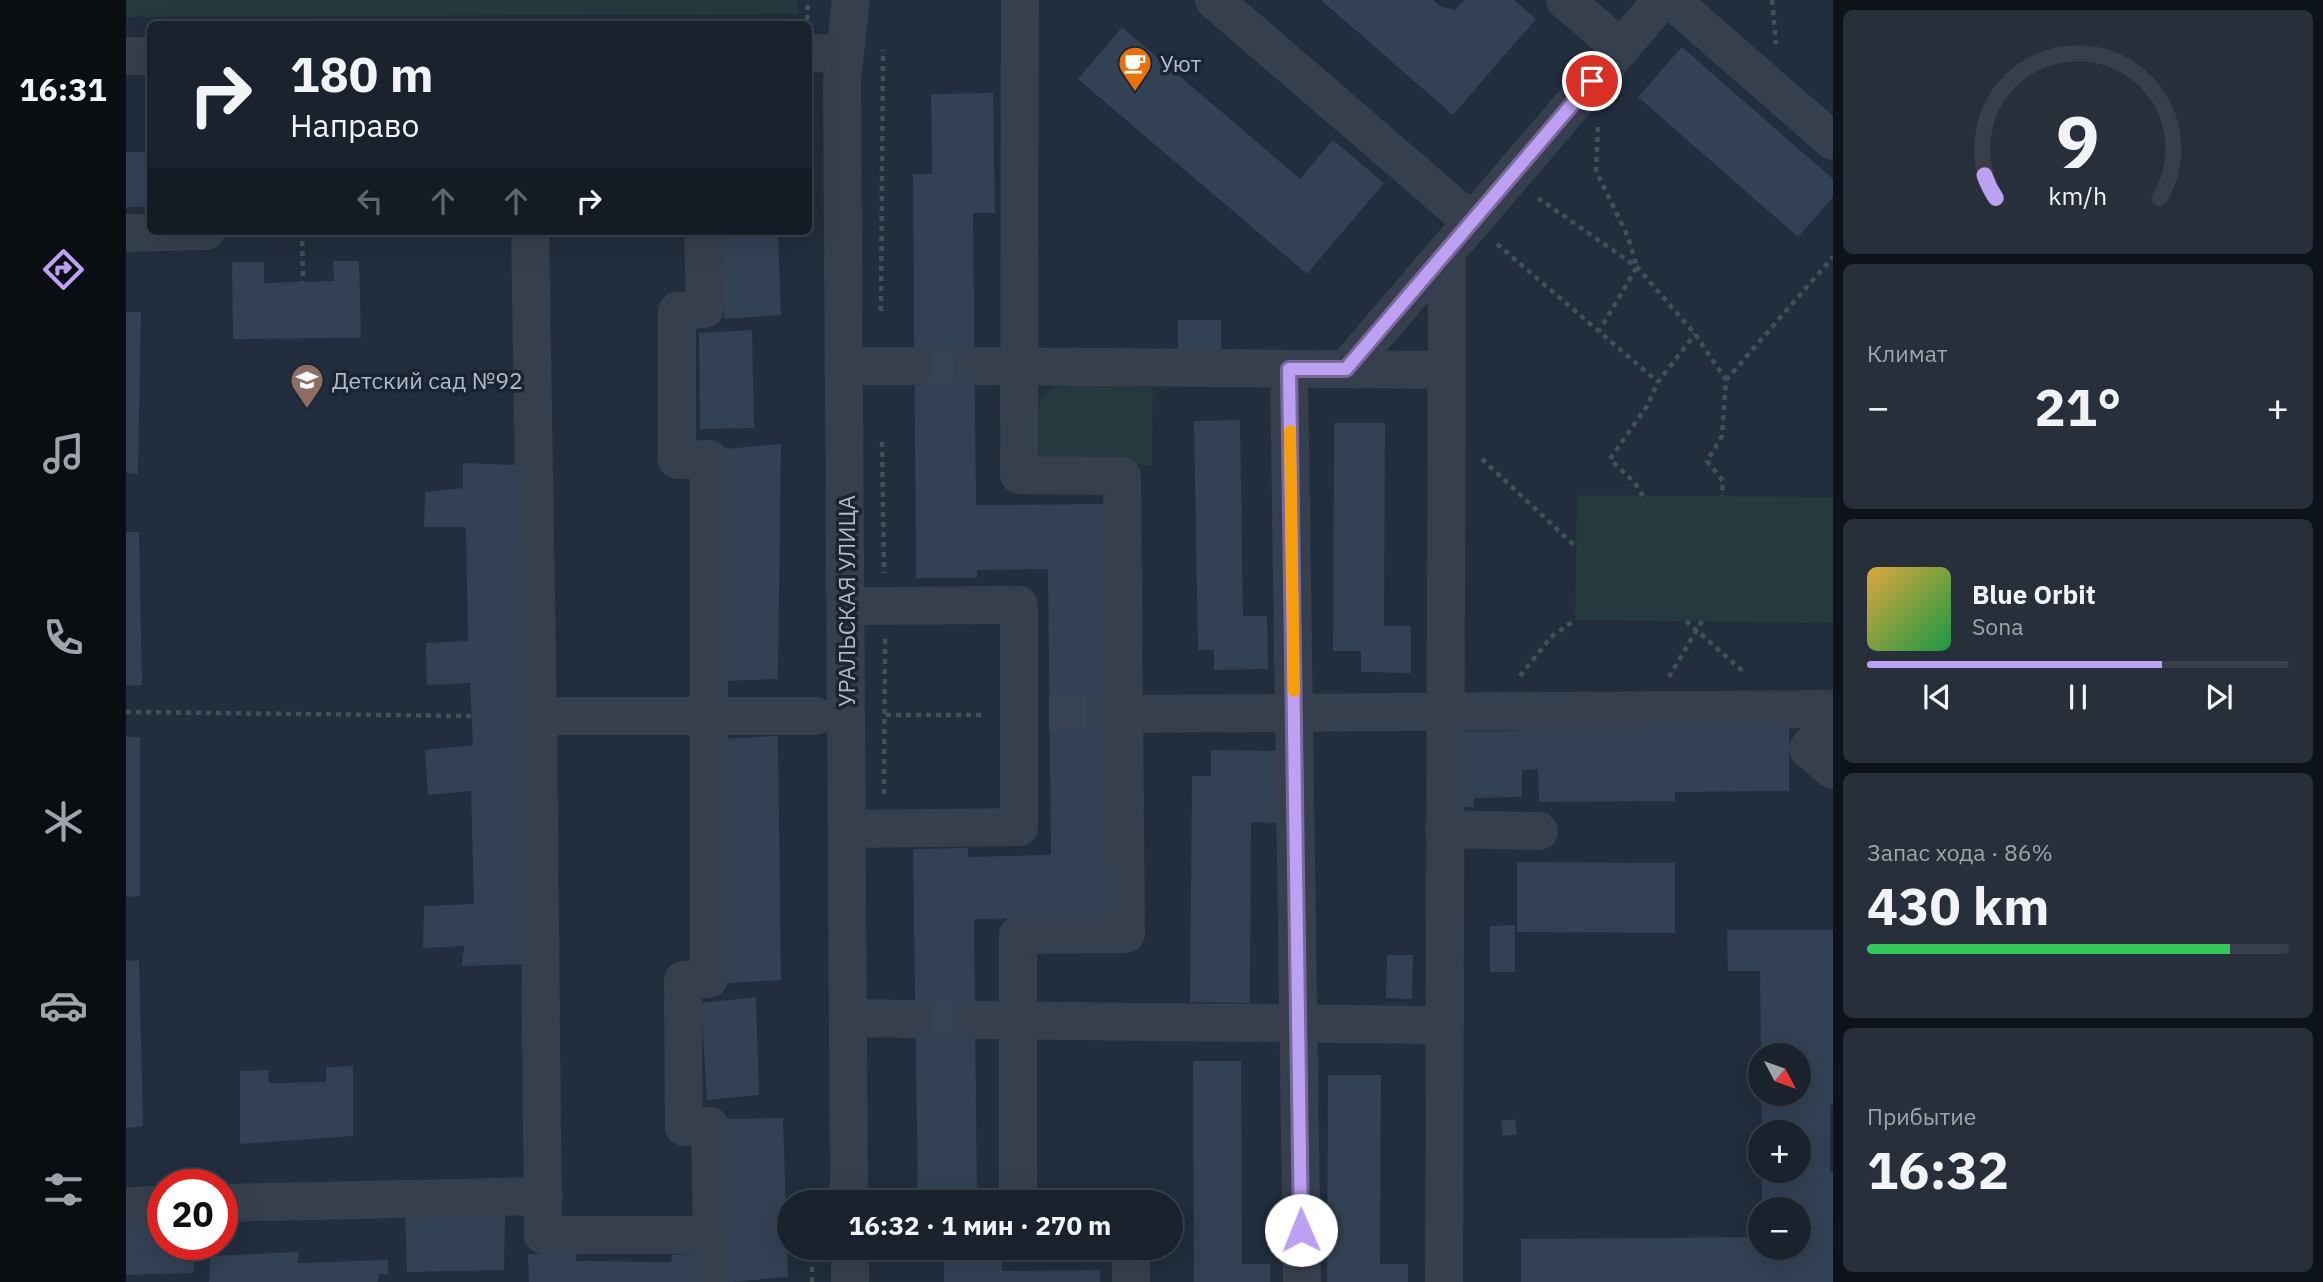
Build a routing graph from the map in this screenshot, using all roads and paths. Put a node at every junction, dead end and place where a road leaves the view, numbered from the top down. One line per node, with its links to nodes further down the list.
1 (808, 0): 8 (path)
2 (851, 0): 11 (street, УРАЛЬСКАЯ УЛИЦА)
3 (1020, 0): 31 (street)
4 (1214, 0): 17 (street)
5 (1565, 0): 10 (street)
6 (1662, 0): 10 (street)
7 (1671, 0): 15 (street)
8 (807, 21)
9 (883, 40): 29 (path)
10 (1621, 48): 14 (street)
11 (826, 53): 29 (street, УРАЛЬСКАЯ УЛИЦА)
12 (126, 56): 13 (street)
13 (147, 56)
14 (1592, 81): 16 (street); 25 (path)
15 (1833, 141)
16 (1513, 174): 17 (street); 25 (path)
17 (1472, 222): 23 (street); 27 (path)
18 (147, 232): 19 (street)
19 (126, 233)
20 (302, 235): 26 (path)
21 (530, 235): 60 (street)
22 (703, 235): 56 (street)
23 (1447, 250): 33 (street); 34 (street)
24 (1833, 257): 35 (path)
25 (1637, 267): 27 (path); 28 (path)
26 (303, 282)
27 (1599, 331): 36 (path)
28 (1695, 334): 35 (path); 36 (path)
29 (880, 366): 42 (street, УРАЛЬСКАЯ УЛИЦА)
30 (975, 366): 31 (street)
31 (1020, 367): 32 (street); 55 (street)
32 (1289, 369): 33 (street); 54 (street)
33 (1346, 369): 34 (street)
34 (1445, 370): 37 (street)
35 (1726, 380): 40 (path)
36 (1658, 382): 39 (path)
37 (1446, 424): 41 (path); 52 (street)
38 (882, 432): 43 (path)
39 (1643, 496)
40 (1722, 496)
41 (1576, 547)
42 (846, 606): 43 (street); 64 (street, УРАЛЬСКАЯ УЛИЦА)
43 (885, 606): 57 (path); 64 (street)
44 (1575, 620): 53 (path)
45 (1686, 621): 47 (path)
46 (1702, 621): 47 (path)
47 (1697, 631): 49 (path); 50 (path)
48 (1833, 709): 50 (street)
49 (1648, 710): 50 (street); 53 (street)
50 (1786, 710)
51 (126, 712): 59 (path)
52 (1445, 712): 53 (street); 54 (street); 65 (street)
53 (1492, 712)
54 (1294, 713): 55 (street); 71 (street)
55 (1117, 714): 70 (street)
56 (708, 715): 60 (street); 61 (street); 79 (street)
57 (886, 715): 58 (path); 64 (path)
58 (967, 715)
59 (472, 716)
60 (538, 716): 75 (street)
61 (815, 716)
62 (1833, 720): 63 (street)
63 (1833, 770)
64 (865, 829): 67 (street, УРАЛЬСКАЯ УЛИЦА)
65 (1444, 829): 66 (street); 72 (street)
66 (1539, 831)
67 (848, 1018): 68 (street); 73 (street, УРАЛЬСКАЯ УЛИЦА)
68 (915, 1019)
69 (975, 1020): 70 (street)
70 (1018, 1020): 71 (street); 74 (street)
71 (1298, 1023): 72 (street); 87 (street)
72 (1444, 1025): 88 (street)
73 (849, 1190)
74 (1018, 1190)
75 (544, 1196): 76 (street); 79 (street)
76 (238, 1203)
77 (147, 1205): 78 (street)
78 (126, 1206)
79 (712, 1235): 83 (street)
80 (812, 1260): 84 (path)
81 (850, 1260): 85 (street)
82 (1131, 1260): 86 (street)
83 (713, 1282)
84 (812, 1282)
85 (850, 1282)
86 (1131, 1282)
87 (1302, 1282)
88 (1444, 1282)

